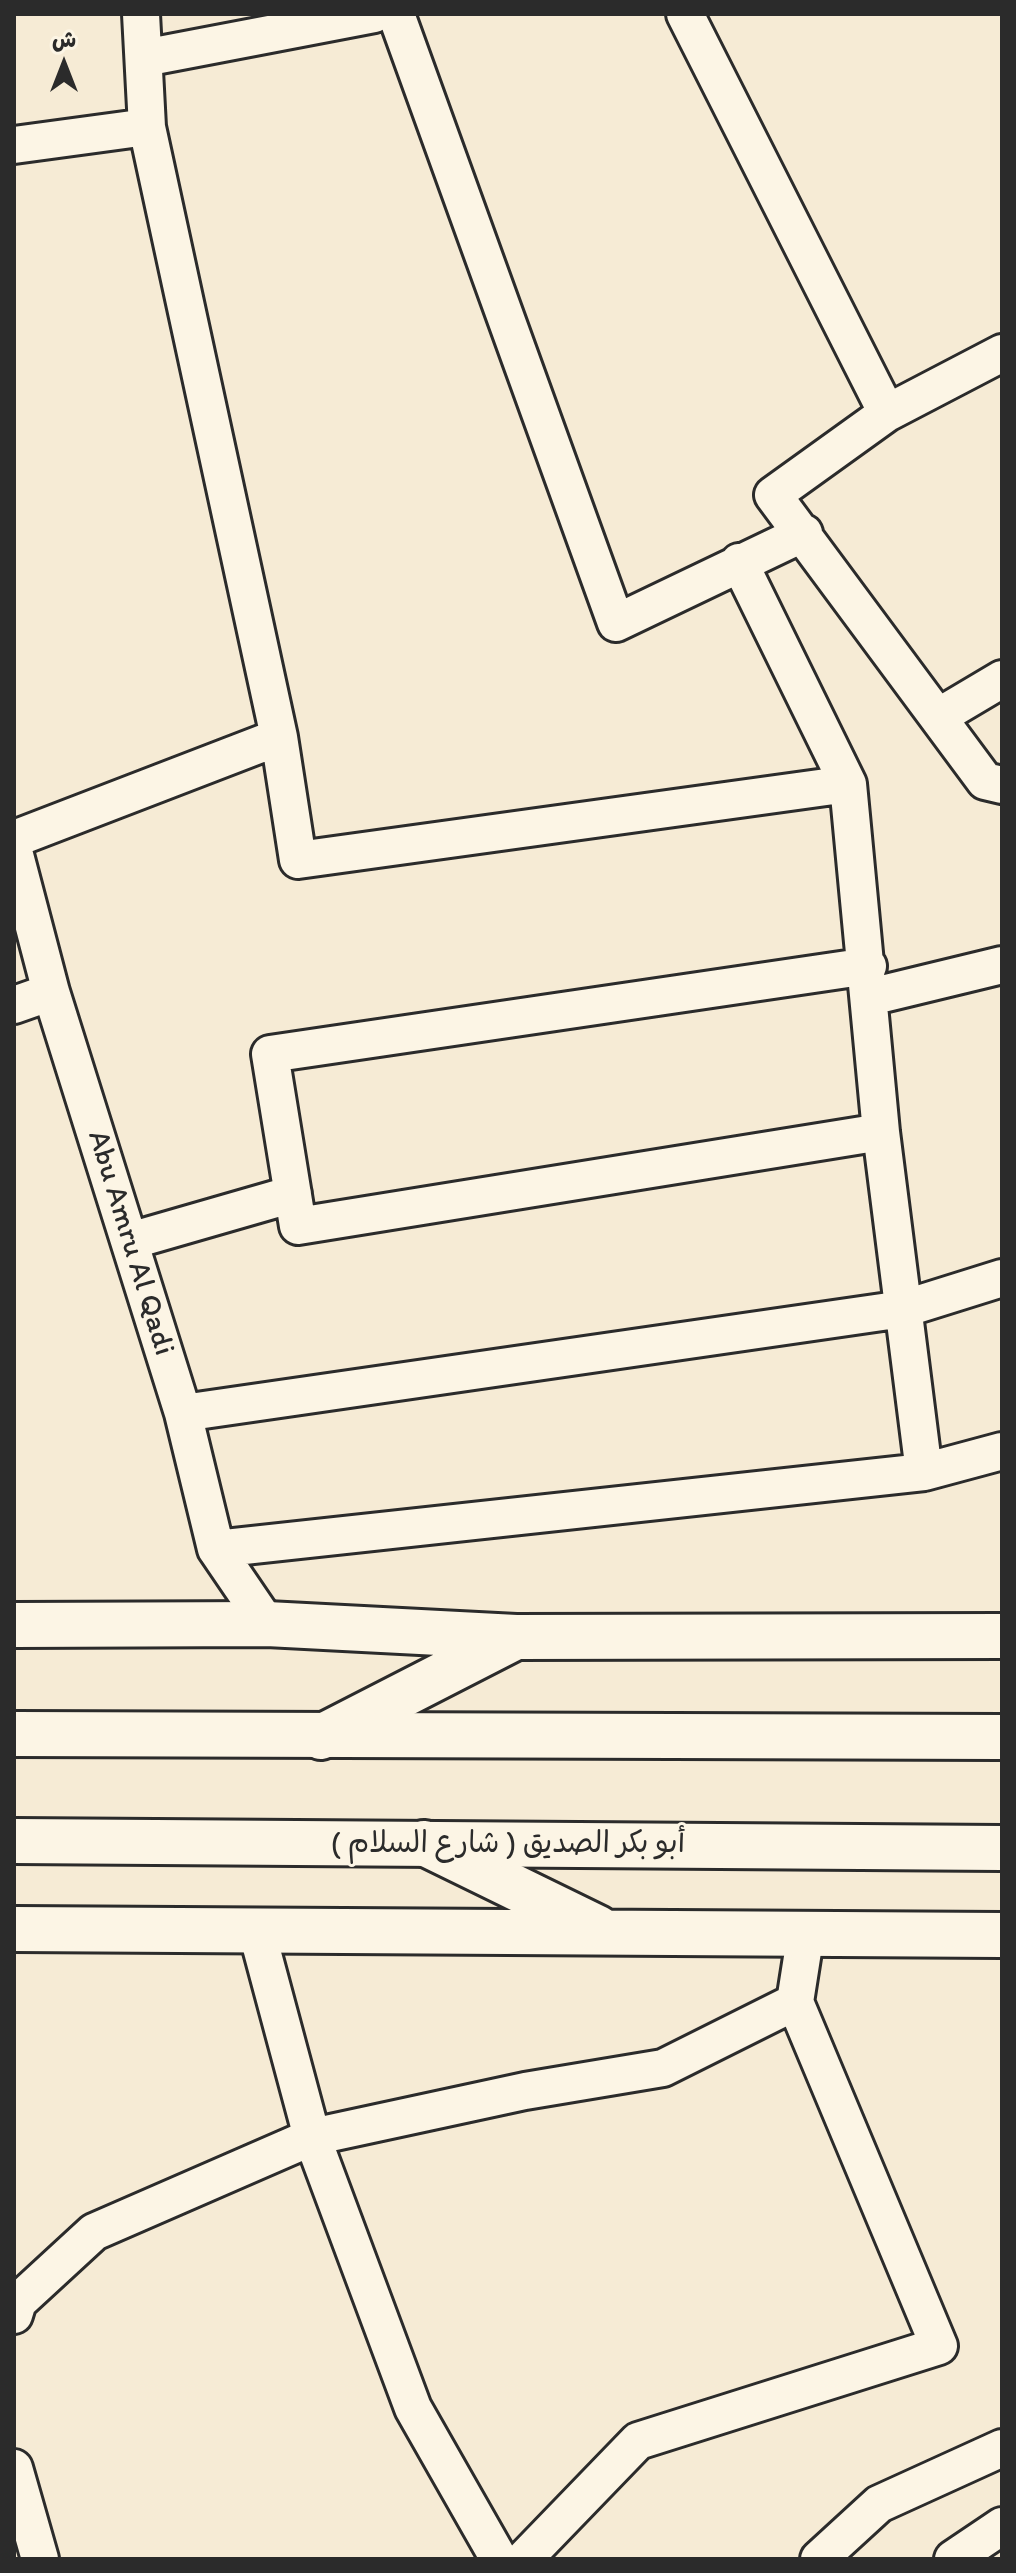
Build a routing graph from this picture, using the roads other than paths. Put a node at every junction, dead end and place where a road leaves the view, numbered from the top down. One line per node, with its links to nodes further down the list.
1 (141, 14): 5 (street)
2 (374, 14): 5 (street)
3 (396, 14): 11 (street)
4 (685, 14): 9 (street)
5 (144, 58): 6 (street)
6 (147, 127): 7 (street); 14 (street)
7 (14, 145)
8 (1002, 353): 9 (street)
9 (887, 413): 10 (street)
10 (804, 533): 11 (street); 13 (street)
11 (739, 562): 15 (street)
12 (1002, 679): 13 (street)
13 (938, 717): 16 (street)
14 (279, 737): 15 (street); 17 (street)
15 (848, 784): 20 (street)
16 (1002, 785)
17 (14, 839)
18 (14, 851): 21 (street, Abu Amru Al Qadi)
19 (1002, 965): 20 (street)
20 (869, 982): 23 (street); 24 (street)
21 (51, 992): 22 (street); 25 (street, Abu Amru Al Qadi)
22 (14, 1005)
23 (881, 1132): 24 (street); 27 (street)
24 (293, 1194): 25 (street)
25 (130, 1241): 28 (street, Abu Amru Al Qadi)
26 (1002, 1278): 27 (street)
27 (903, 1309): 28 (street); 30 (street)
28 (183, 1413): 31 (street, Abu Amru Al Qadi)
29 (1002, 1451): 30 (street)
30 (924, 1472): 31 (street)
31 (216, 1549): 32 (street, Abu Amru Al Qadi)
32 (267, 1624): 33 (main road); 35 (main road)
33 (14, 1625)
34 (1002, 1636): 35 (main road)
35 (516, 1637): 37 (main road)
36 (14, 1734): 37 (main road)
37 (321, 1737): 38 (main road)
38 (1002, 1737)
39 (14, 1841): 40 (main road, ( شارع السلام ) أبو بكر الصديق)
40 (424, 1843): 41 (main road, ( شارع السلام ) أبو بكر الصديق); 44 (main road)
41 (1002, 1848)
42 (14, 1929): 43 (main road)
43 (257, 1932): 44 (main road); 48 (street)
44 (607, 1932): 45 (main road)
45 (806, 1932): 46 (main road); 47 (street)
46 (1002, 1935)
47 (795, 2002): 48 (street); 55 (street)
48 (312, 2137): 49 (street); 54 (street)
49 (14, 2315)
50 (1002, 2448): 56 (street)
51 (14, 2468): 53 (street)
52 (1002, 2526): 57 (street)
53 (40, 2559)
54 (499, 2559)
55 (524, 2559)
56 (819, 2559)
57 (953, 2559)

